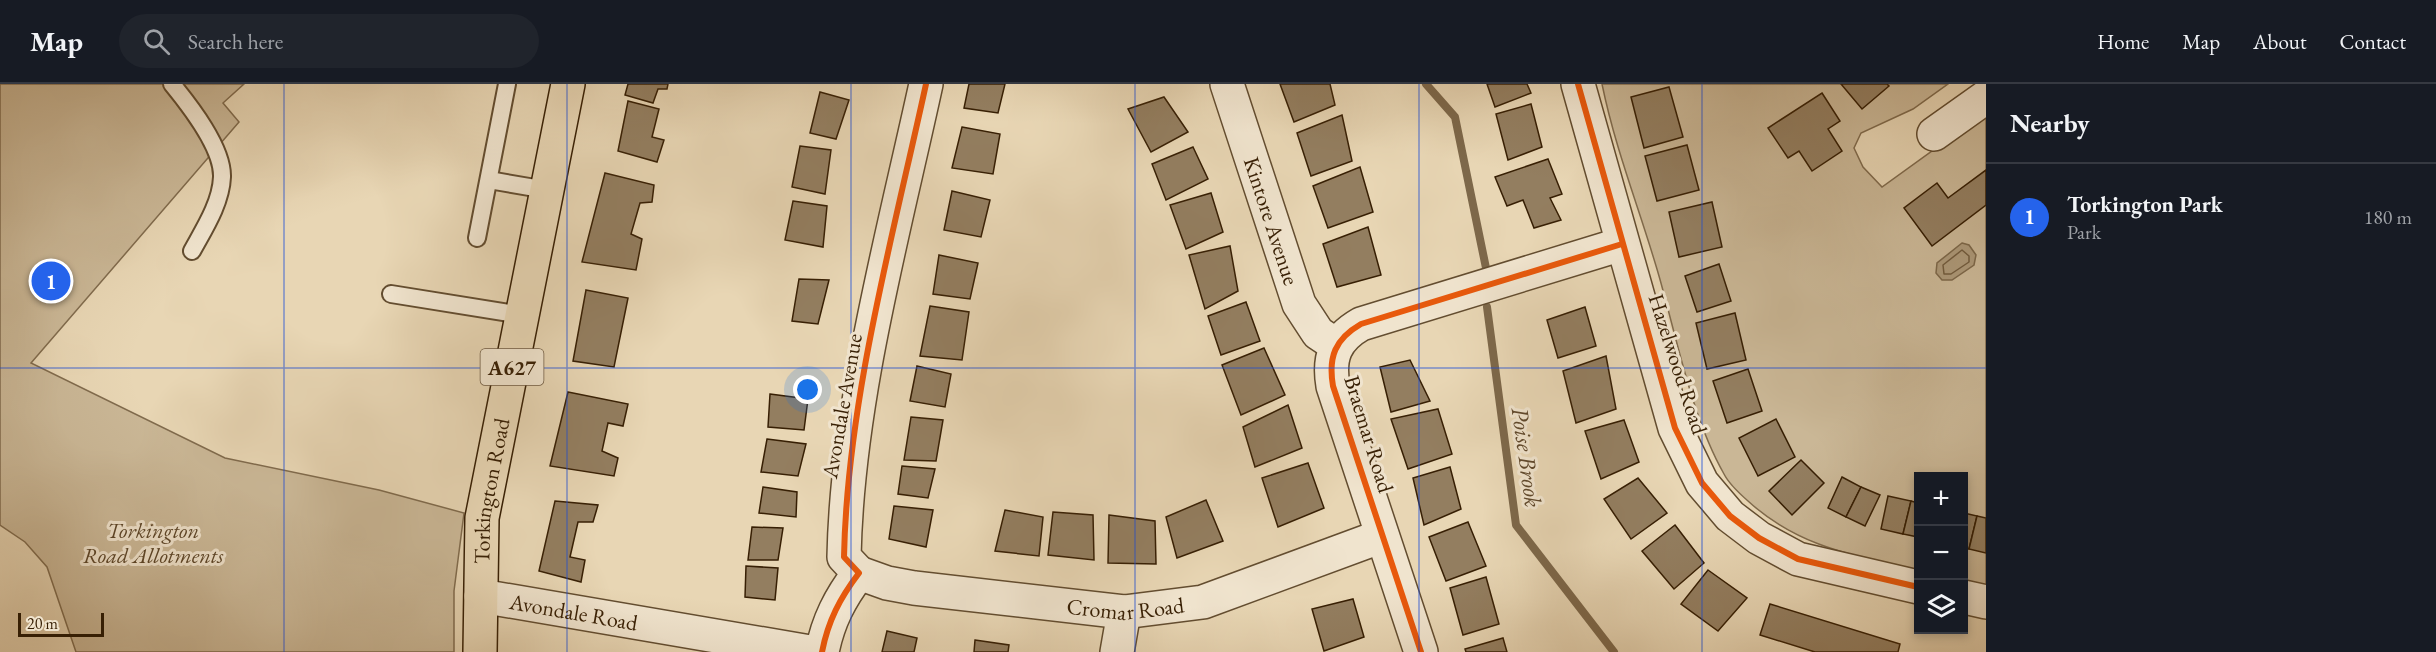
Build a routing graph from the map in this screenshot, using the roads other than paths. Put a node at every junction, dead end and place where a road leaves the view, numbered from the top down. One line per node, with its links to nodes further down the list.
1 (172, 84): 13 (lane)
2 (507, 84): 9 (lane)
3 (568, 84): 10 (main road, Torkington Road / A627)
4 (926, 84): 18 (street, Avondale Avenue)
5 (1227, 84): 16 (street, Kintore Avenue)
6 (1578, 84): 12 (street, Hazelwood Road)
7 (1986, 97): 8 (street)
8 (1934, 134)
9 (489, 180): 10 (lane); 11 (lane)
10 (547, 190): 15 (main road, Torkington Road / A627)
11 (477, 238)
12 (1622, 244): 16 (street); 19 (street, Hazelwood Road)
13 (192, 250)
14 (391, 294): 15 (lane)
15 (522, 315): 20 (main road, Torkington Road / A627)
16 (1336, 345): 17 (street, Braemar Road)
17 (1382, 536): 23 (street, Cromar Road); 28 (street, Braemar Road)
18 (859, 573): 23 (street, Cromar Road); 26 (street)
19 (1914, 586)
20 (481, 596): 24 (main road, Torkington Road / A627); 25 (street, Avondale Road)
21 (1968, 598): 22 (street)
22 (1986, 602)
23 (1124, 612): 27 (street)
24 (480, 652)
25 (810, 652)
26 (822, 652)
27 (1117, 652)
28 (1420, 652)

